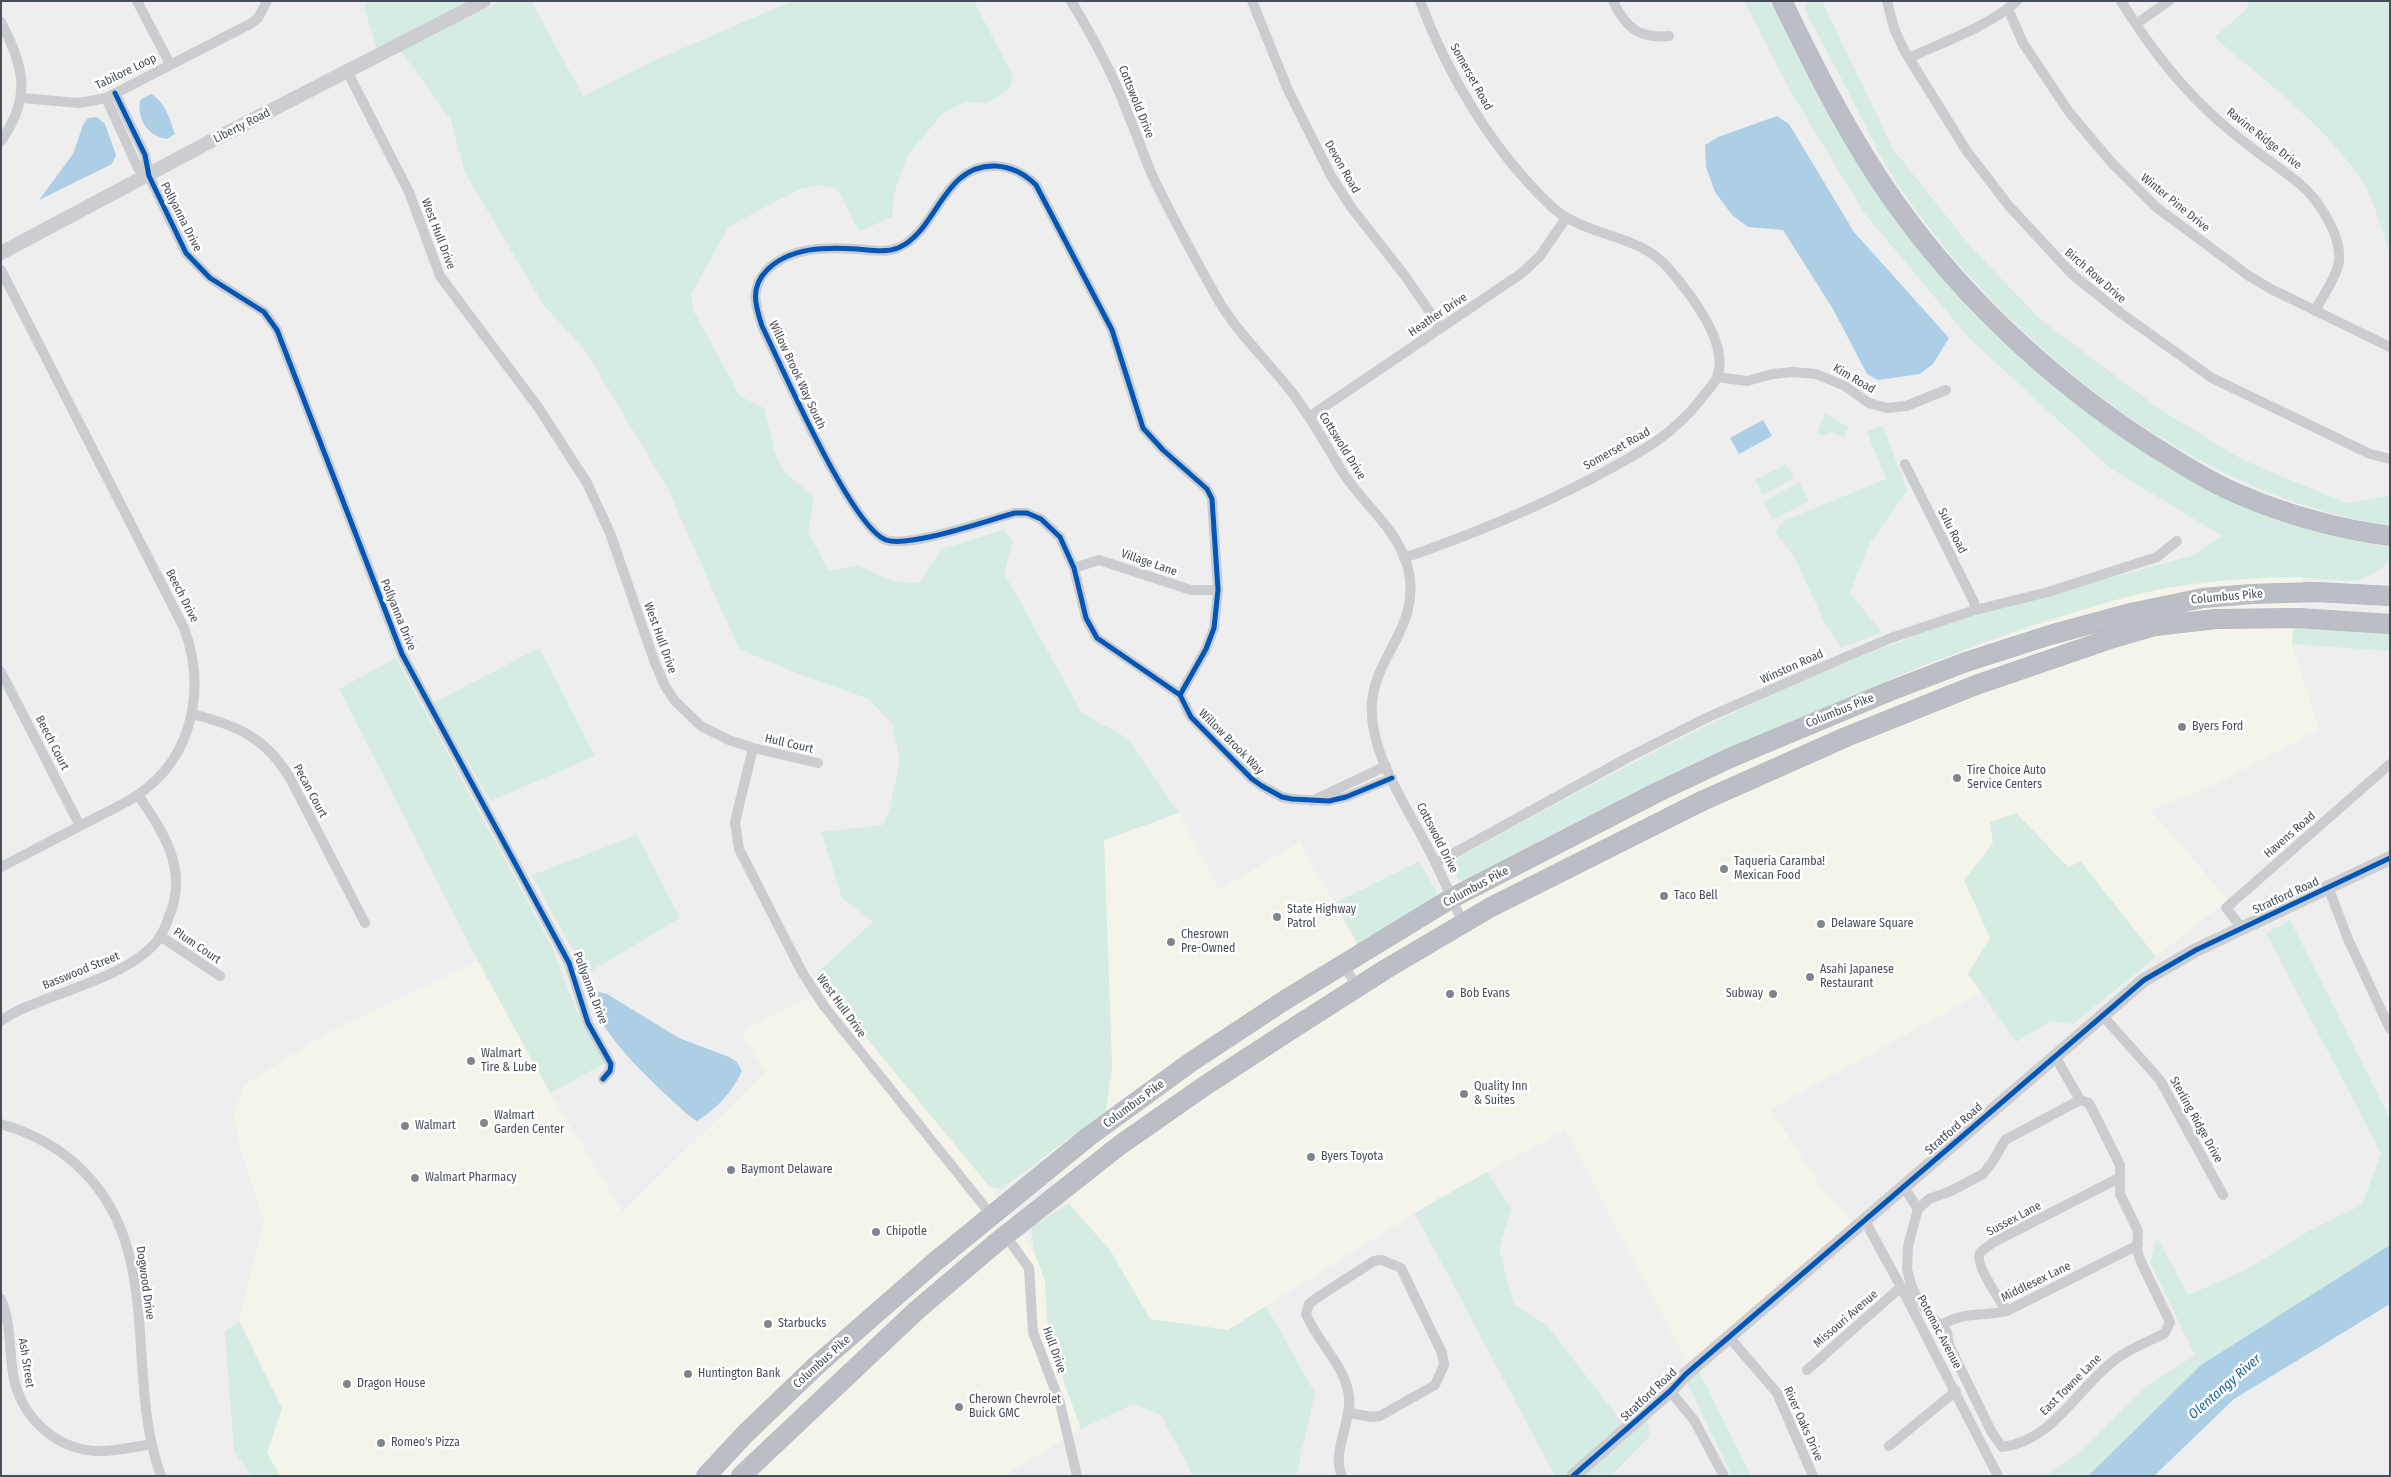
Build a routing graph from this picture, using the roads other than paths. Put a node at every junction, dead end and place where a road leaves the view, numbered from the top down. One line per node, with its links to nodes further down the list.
1 (137, 1): 18 (street)
2 (267, 1): 18 (street, Tabilore Loop)
3 (484, 1): 19 (street, Liberty Road)
4 (1071, 1): 32 (street, Cottswold Drive)
5 (1252, 1): 28 (street, Devon Road)
6 (1420, 1): 24 (street, Somerset Road)
7 (1613, 1): 16 (street)
8 (1782, 1): 35 (highway)
9 (1887, 1): 17 (street, Birch Row Drive)
10 (2017, 1): 13 (street)
11 (2121, 1): 15 (street, Ravine Ridge Drive)
12 (2170, 1): 15 (street)
13 (2008, 9): 17 (street); 27 (street, Winter Pine Drive)
14 (1, 22): 21 (street)
15 (2136, 24): 27 (street, Ravine Ridge Drive)
16 (1668, 36)
17 (1909, 58): 33 (street, Birch Row Drive)
18 (170, 64): 20 (street, Tabilore Loop)
19 (348, 73): 23 (street, Liberty Road); 47 (street, West Hull Drive)
20 (110, 96): 21 (street, Tabilore Loop); 23 (street)
21 (22, 98): 22 (street)
22 (1, 141)
23 (148, 176): 25 (street, Liberty Road); 71 (street, Pollyanna Drive)
24 (1566, 218): 28 (street, Heather Drive); 30 (street, Somerset Road)
25 (1, 253)
26 (1, 270): 46 (street, Beech Drive)
27 (2314, 311): 29 (street, Winter Pine Drive)
28 (1441, 328): 32 (street, Heather Drive)
29 (2390, 347)
30 (1717, 376): 31 (street, Kim Road); 37 (street, Somerset Road)
31 (1946, 390)
32 (1308, 417): 37 (street, Cottswold Drive)
33 (2390, 459)
34 (1905, 464): 41 (street, Sulu Road)
35 (2390, 536)
36 (2177, 541): 41 (street, Winston Road)
37 (1404, 558): 50 (street, Cottswold Drive)
38 (1074, 568): 39 (street, Village Lane); 39 (street, Willow Brook Way South); 45 (street, Willow Brook Way South)
39 (1218, 590): 45 (street)
40 (2390, 596): 42 (highway); 59 (highway, Columbus Pike)
41 (1975, 610): 56 (street, Winston Road)
42 (2336, 620): 43 (highway, Columbus Pike); 61 (highway, Columbus Pike)
43 (2390, 624)
44 (1, 672): 54 (street, Beech Court)
45 (1180, 695): 53 (street, Willow Brook Way)
46 (192, 714): 52 (street, Beech Drive); 60 (street, Pecan Court)
47 (753, 748): 48 (street, Hull Court); 79 (street, West Hull Drive)
48 (818, 763)
49 (2390, 764): 62 (street, Havens Road)
50 (1386, 766): 51 (street, Cottswold Drive); 53 (street)
51 (1392, 778): 53 (street, Willow Brook Way); 56 (street, Cottswold Drive)
52 (138, 795): 54 (street, Beech Drive); 63 (street, Basswood Street)
53 (1312, 801)
54 (80, 826): 57 (street, Beech Drive)
55 (2390, 858): 58 (street, Stratford Road)
56 (1436, 863): 59 (street, Cottswold Drive)
57 (1, 866)
58 (2328, 887): 62 (street, Stratford Road); 69 (street)
59 (1452, 898): 61 (street, Cottswold Drive); 64 (highway, Columbus Pike)
60 (365, 923)
61 (1463, 924): 66 (highway, Columbus Pike)
62 (2242, 928): 67 (street, Stratford Road)
63 (160, 936): 65 (street, Plum Court); 68 (street, Basswood Street)
64 (1344, 965): 66 (street); 74 (highway, Columbus Pike)
65 (220, 976)
66 (1358, 987): 81 (highway, Columbus Pike)
67 (2102, 1015): 70 (street, Stratford Road); 77 (street, Sterling Ridge Drive)
68 (1, 1021)
69 (2390, 1029)
70 (2055, 1056): 72 (street); 76 (street, Stratford Road)
71 (603, 1079)
72 (2080, 1100): 75 (street); 78 (street)
73 (1, 1124): 93 (street, Dogwood Drive)
74 (1088, 1137): 79 (highway, Columbus Pike); 81 (highway)
75 (2119, 1178): 82 (street); 85 (street, Sussex Lane)
76 (1904, 1187): 78 (street); 80 (street, Stratford Road)
77 (2223, 1195)
78 (1918, 1209): 86 (street)
79 (992, 1216): 87 (highway); 96 (highway, Columbus Pike)
80 (1865, 1221): 83 (street, Potomac Avenue); 88 (street, Stratford Road)
81 (1006, 1236): 87 (highway, Columbus Pike); 98 (street, Hull Drive)
82 (2138, 1245): 85 (street, Middlesex Lane); 86 (street, East Towne Lane)
83 (1901, 1287): 89 (street, Missouri Avenue); 91 (street, Potomac Avenue)
84 (1, 1298): 93 (street, Ash Street)
85 (2007, 1311): 86 (street, Middlesex Lane)
86 (1942, 1325)
87 (899, 1326): 97 (highway, Columbus Pike)
88 (1730, 1338): 90 (street, Stratford Road); 102 (street, River Oaks Drive)
89 (1807, 1370)
90 (1670, 1391): 100 (street, Stratford Road); 101 (street)
91 (1956, 1391): 94 (street); 103 (street, Potomac Avenue)
92 (1348, 1413): 92 (street); 99 (street)
93 (152, 1444): 95 (street, Dogwood Drive)
94 (1889, 1446)
95 (161, 1476)
96 (706, 1476)
97 (741, 1476)
98 (1077, 1476)
99 (1342, 1476)
100 (1573, 1476)
101 (1724, 1476)
102 (1813, 1476)
103 (1998, 1476)

